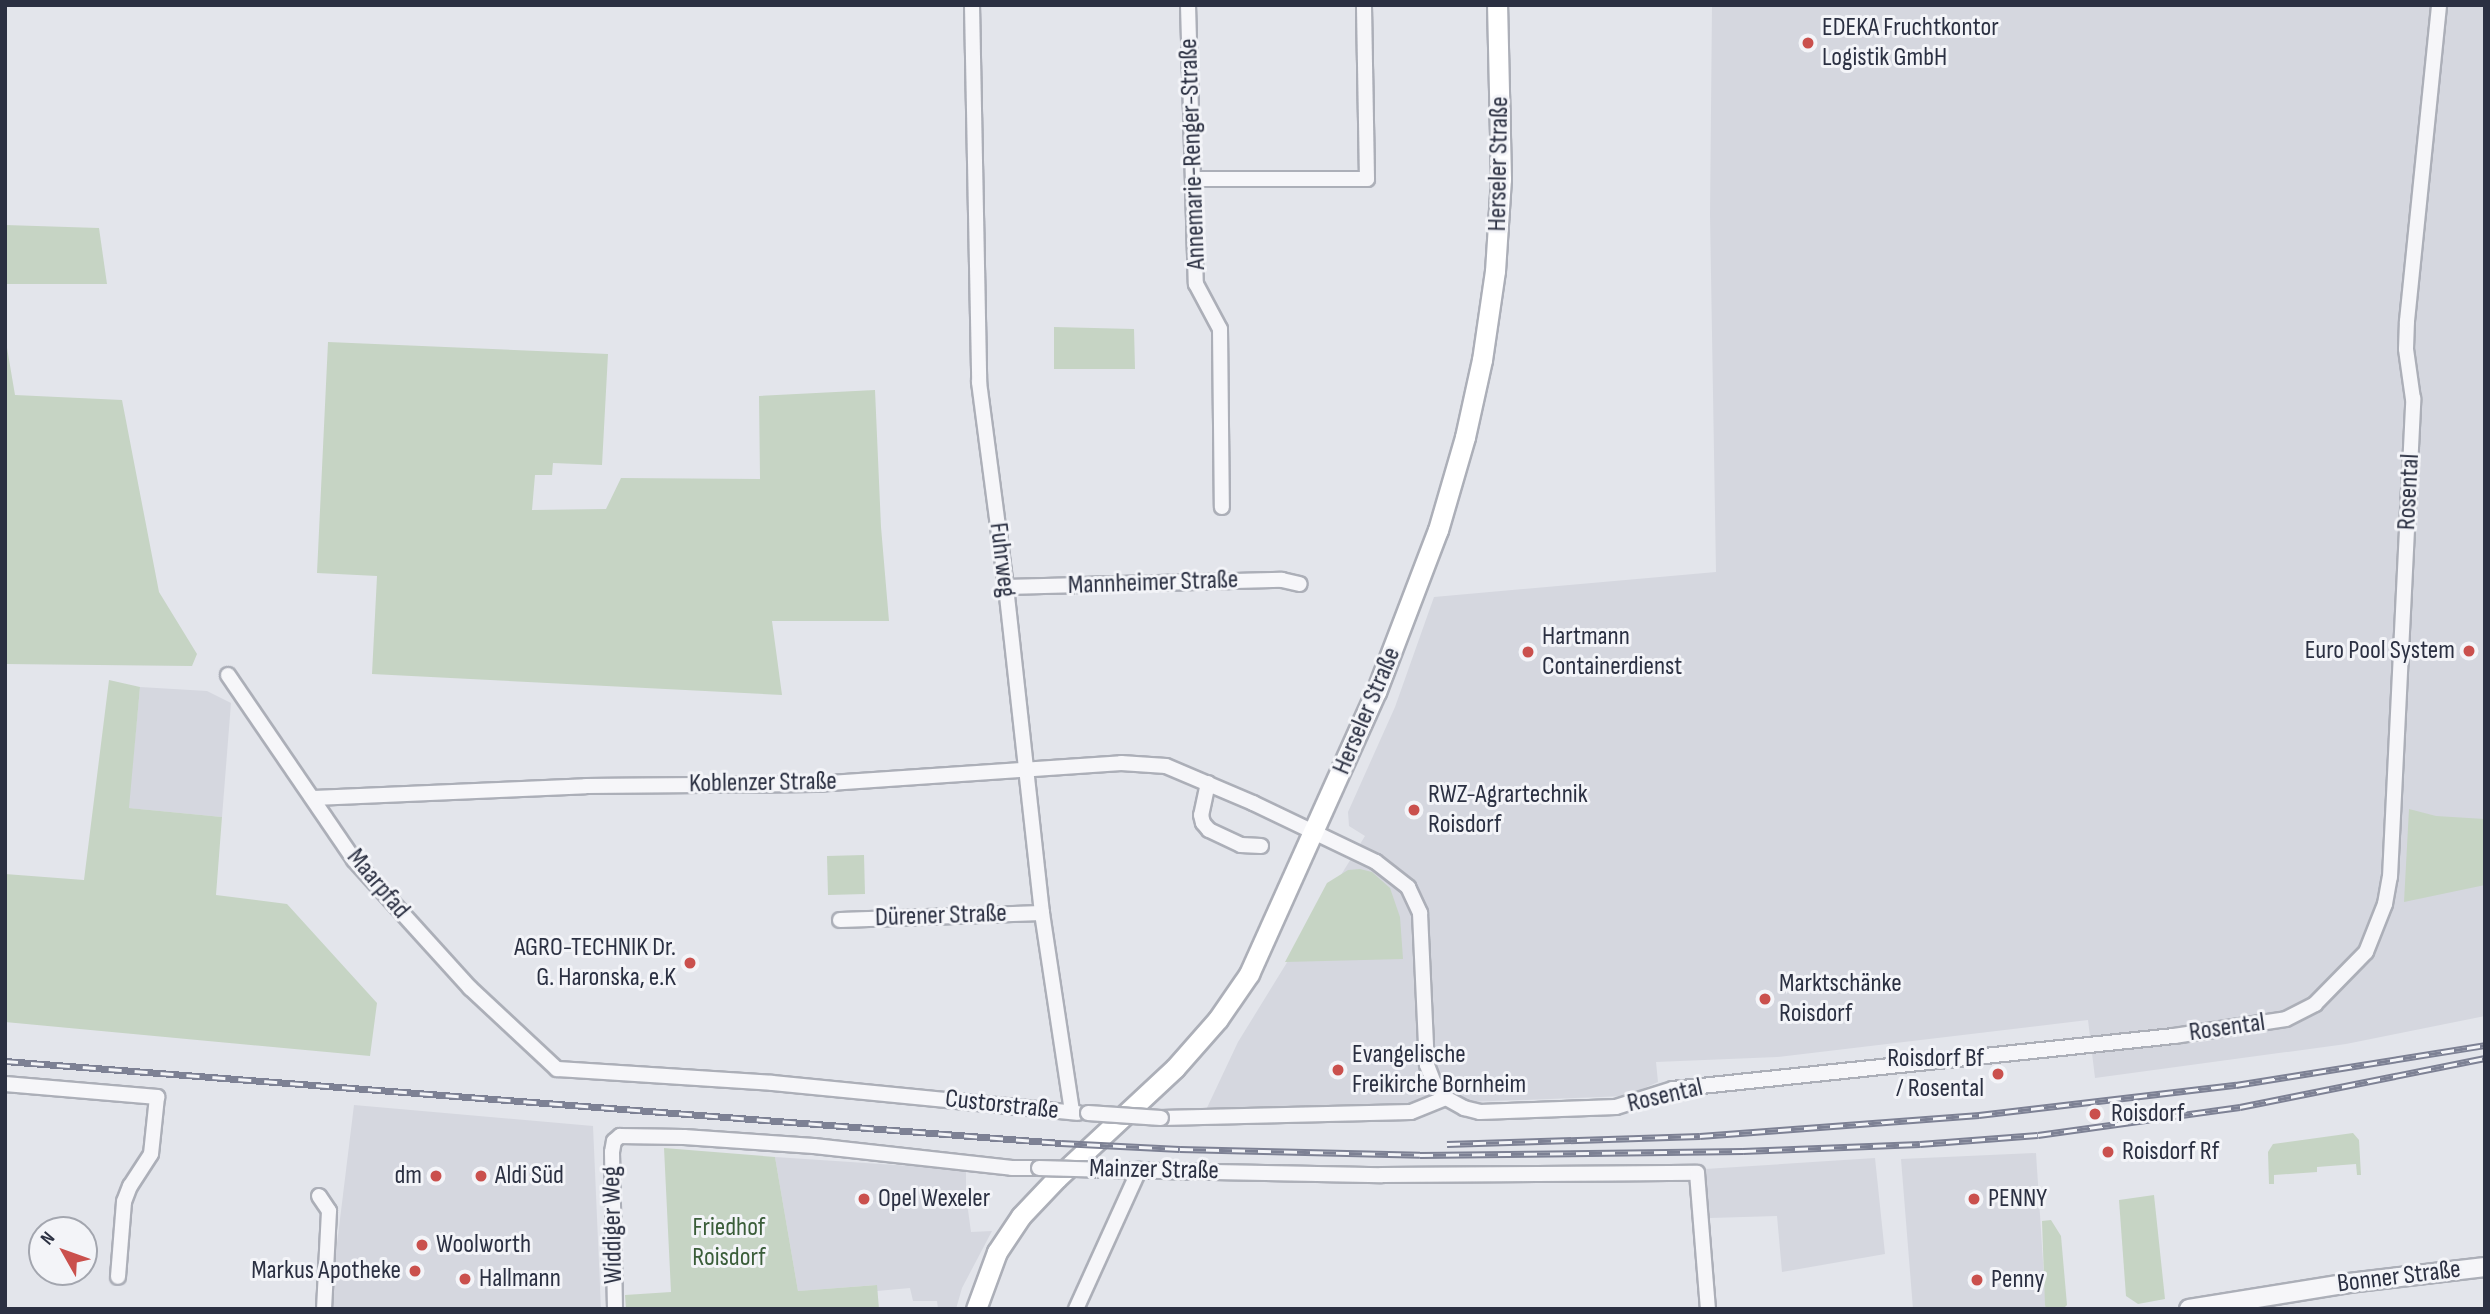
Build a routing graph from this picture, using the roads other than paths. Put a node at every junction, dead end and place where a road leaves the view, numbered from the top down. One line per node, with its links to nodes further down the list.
1 (972, 5): 9 (street, Fuhrweg)
2 (1188, 5): 6 (street, Annemarie-Renger-Straße)
3 (1364, 5): 6 (street)
4 (1497, 5): 14 (main road, Herseler Straße)
5 (2439, 5): 20 (street, Rosental)
6 (1195, 179): 7 (street, Annemarie-Renger-Straße)
7 (1222, 507)
8 (1300, 584): 9 (street, Mannheimer Straße)
9 (1006, 587): 11 (street, Fuhrweg)
10 (228, 675): 13 (street, Maarpfad)
11 (1024, 769): 12 (street, Koblenzer Straße); 13 (street, Koblenzer Straße); 16 (street, Fuhrweg)
12 (1208, 783): 14 (street, Koblenzer Straße); 15 (street)
13 (314, 798): 18 (street, Maarpfad)
14 (1315, 832): 20 (street); 29 (main road, Herseler Straße)
15 (1261, 846)
16 (1042, 912): 17 (street, Dürener Straße); 21 (street, Fuhrweg)
17 (840, 920)
18 (557, 1069): 21 (street, Custorstraße)
19 (5, 1084): 26 (street)
20 (1446, 1098): 21 (street, Custorstraße, bridge)
21 (1072, 1112)
22 (614, 1141): 23 (street, Mainzer Straße, bridge); 28 (street, Widdiger Weg)
23 (1139, 1170): 30 (street); 31 (street, Mainzer Straße)
24 (319, 1196): 27 (street)
25 (2485, 1266): 32 (street, Bonner Straße)
26 (118, 1278)
27 (324, 1309)
28 (615, 1309)
29 (976, 1309)
30 (1076, 1309)
31 (1708, 1309)
32 (2189, 1309)

